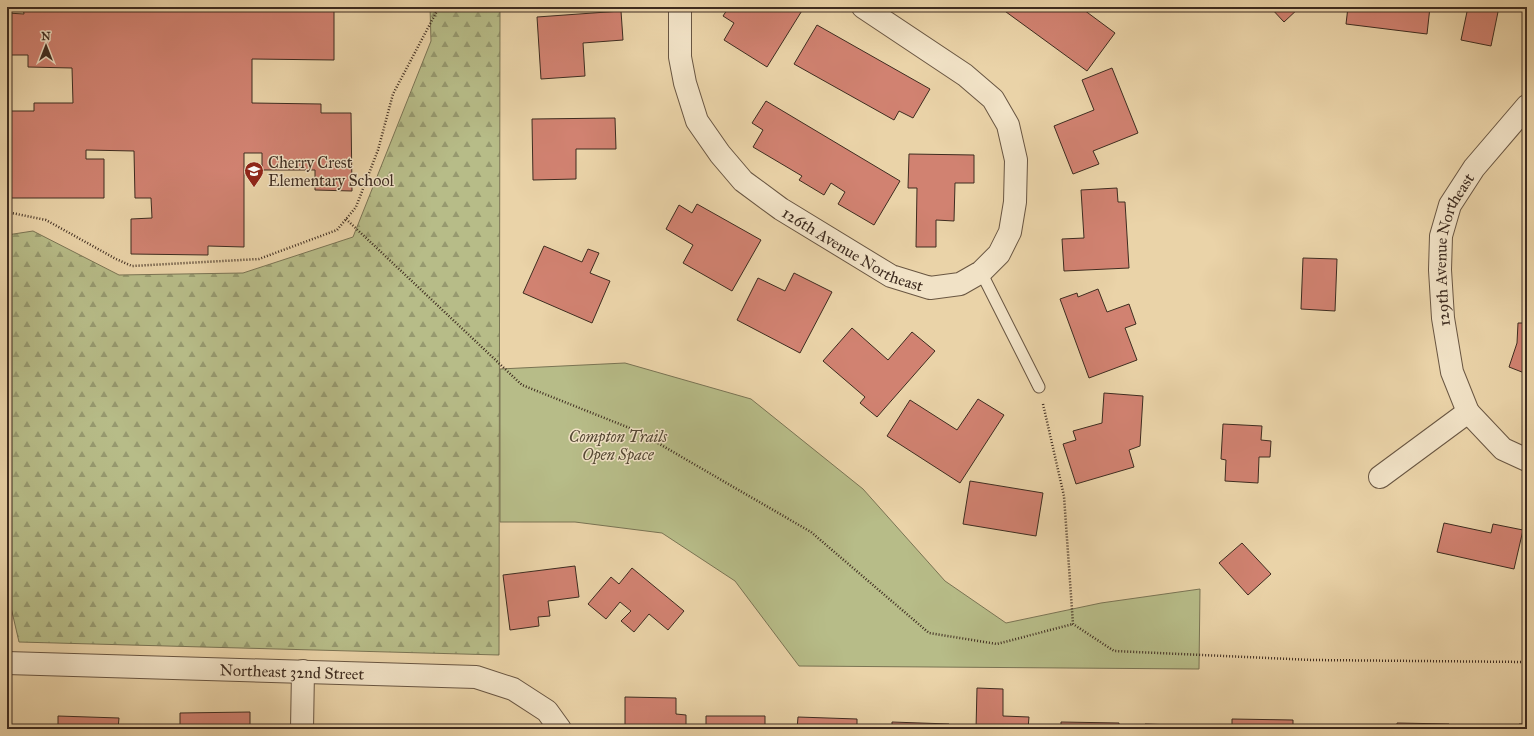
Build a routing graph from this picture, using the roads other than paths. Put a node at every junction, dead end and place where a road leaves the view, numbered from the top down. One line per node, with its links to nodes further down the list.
1 (680, 7): 4 (street, 126th Avenue Northeast)
2 (863, 7): 4 (street, 126th Avenue Northeast)
3 (1527, 106): 6 (street, 129th Avenue Northeast)
4 (981, 272): 5 (lane)
5 (1039, 387)
6 (1468, 412): 7 (street); 8 (street)
7 (1527, 460)
8 (1380, 477)
9 (7, 663): 10 (street, Northeast 32nd Street)
10 (303, 671): 11 (street); 12 (street, Northeast 32nd Street)
11 (302, 729)
12 (560, 729)

